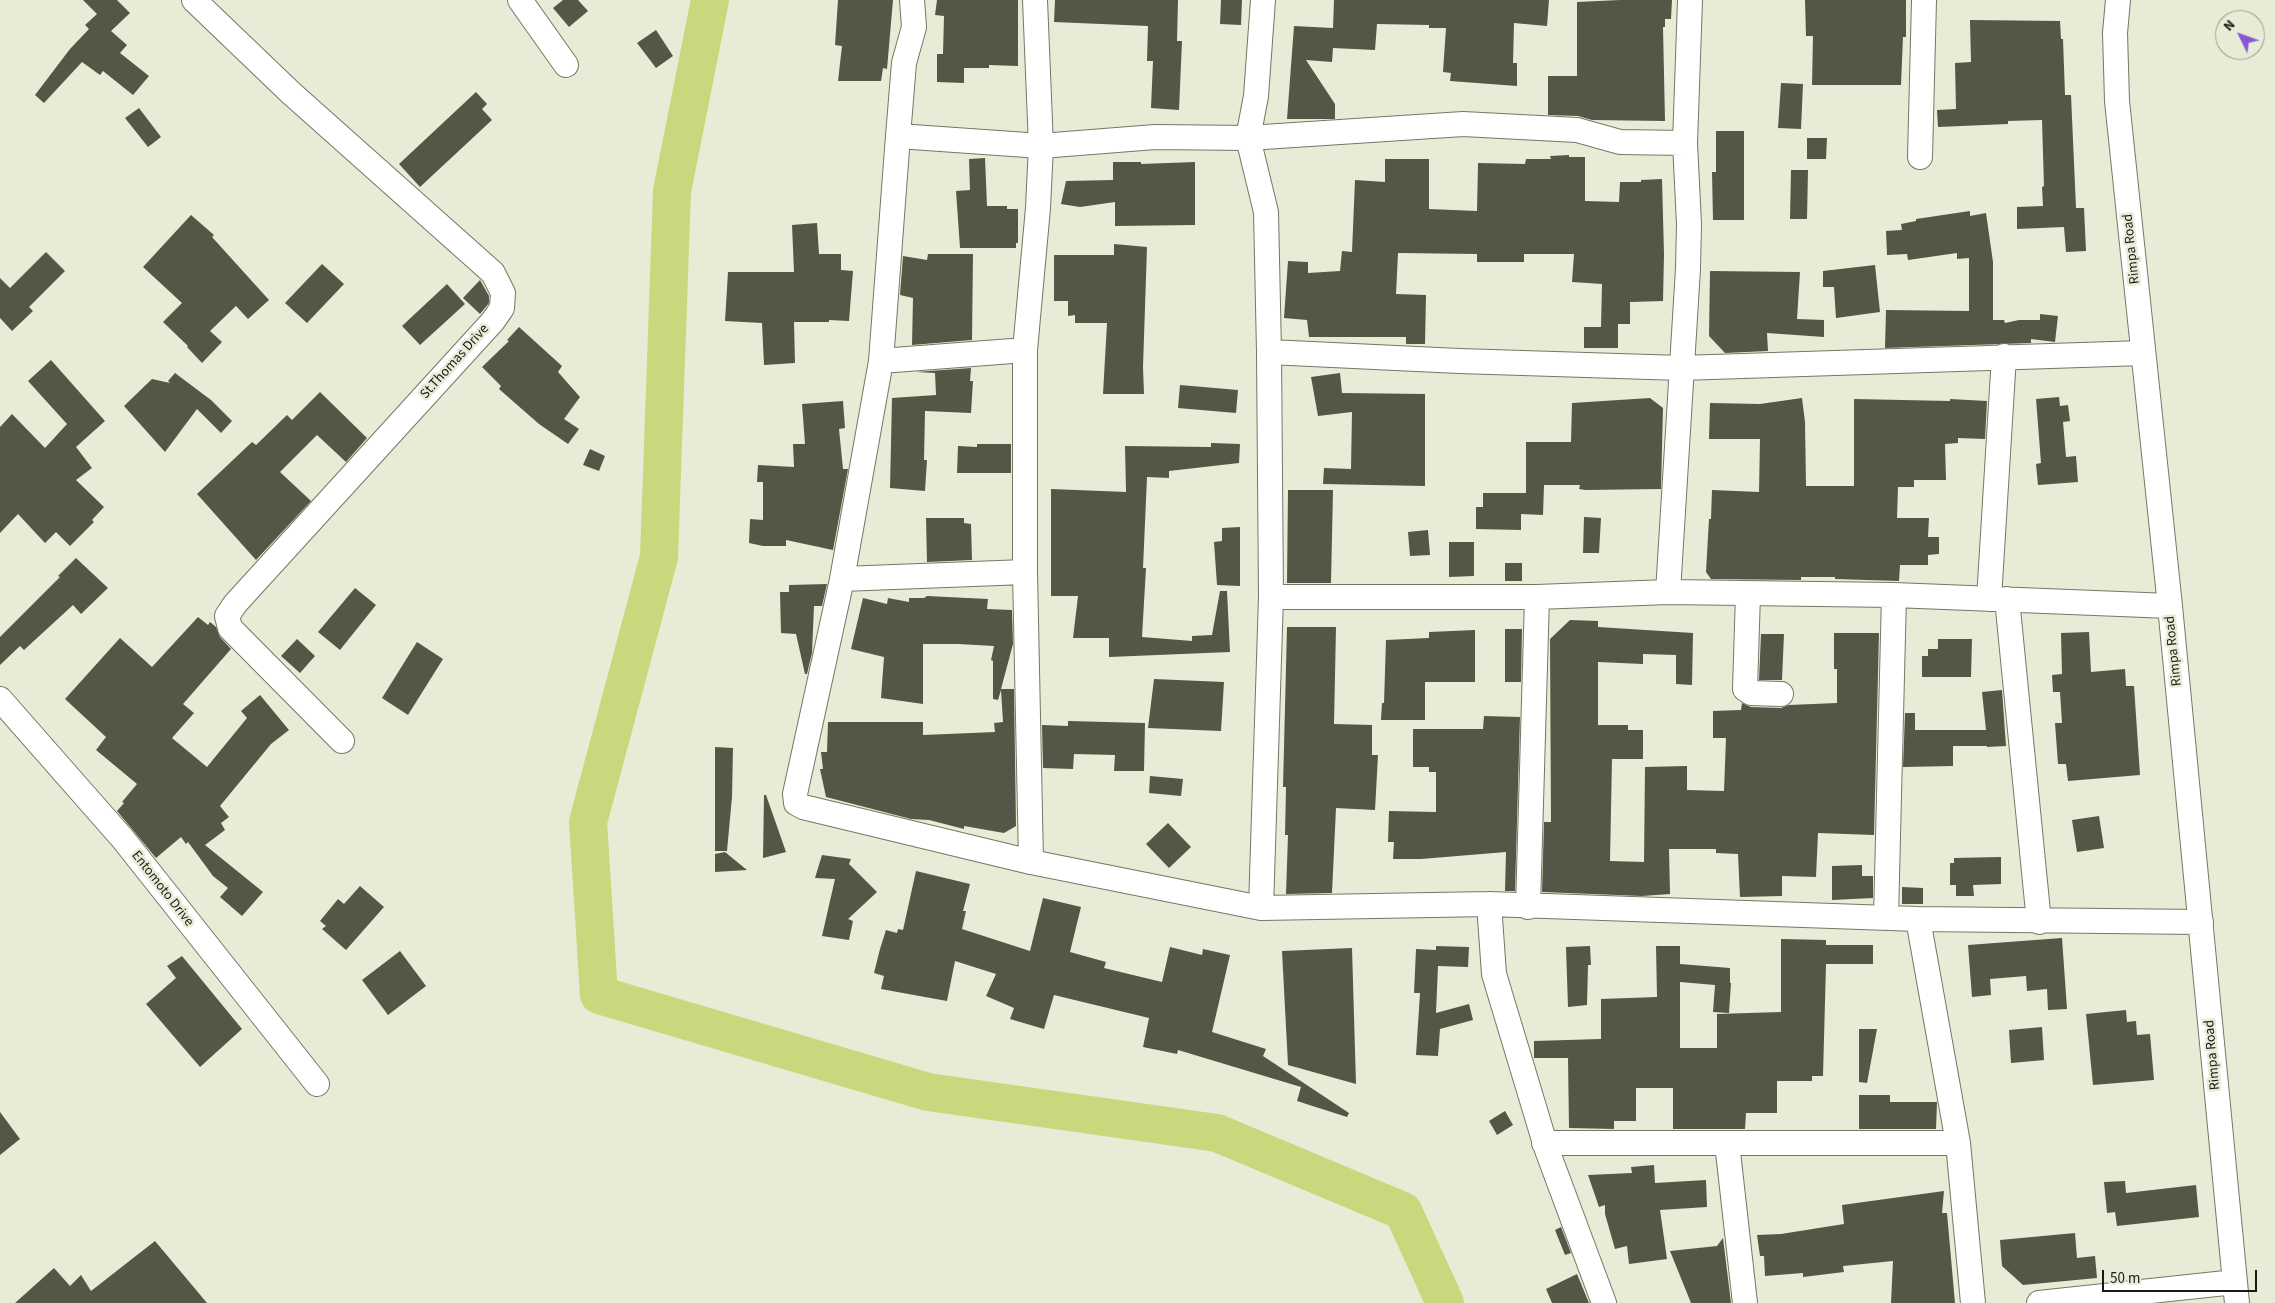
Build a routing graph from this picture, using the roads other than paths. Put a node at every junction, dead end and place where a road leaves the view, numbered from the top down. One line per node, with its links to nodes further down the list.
1 (194, 0): 32 (street, St.Thomas Drive)
2 (520, 0): 9 (street)
3 (912, 0): 10 (street)
4 (1035, 0): 13 (street)
5 (1263, 0): 11 (street)
6 (1690, 0): 12 (street)
7 (1924, 0): 14 (street)
8 (2118, 0): 17 (street, Rimpa Road)
9 (566, 65)
10 (898, 136): 13 (street); 19 (street)
11 (1248, 138): 12 (street); 13 (street); 16 (street)
12 (1685, 143): 20 (street)
13 (1041, 146): 15 (street)
14 (1920, 157)
15 (1024, 350): 19 (street); 21 (street)
16 (1269, 352): 20 (street); 26 (street)
17 (2142, 353): 18 (street); 29 (street, Rimpa Road)
18 (2004, 356): 20 (street); 28 (street)
19 (881, 361): 22 (street)
20 (1681, 368): 23 (street)
21 (1026, 572): 22 (street); 33 (street)
22 (842, 579): 33 (street)
23 (1668, 592): 24 (street); 27 (street)
24 (1748, 594): 25 (street); 30 (street)
25 (1894, 595): 28 (street); 37 (street)
26 (1271, 597): 27 (street); 36 (street)
27 (1537, 597): 35 (street)
28 (1998, 599): 29 (street); 39 (street)
29 (2170, 606): 40 (street, Rimpa Road)
30 (1781, 694)
31 (0, 699): 41 (street, Entomoto Drive)
32 (342, 741)
33 (1031, 862): 36 (street)
34 (1490, 904): 35 (street); 36 (street); 42 (street)
35 (1528, 907): 37 (street)
36 (1261, 908)
37 (1886, 917): 38 (street)
38 (1918, 919): 39 (street); 44 (street)
39 (2039, 922): 40 (street)
40 (2201, 922): 45 (street, Rimpa Road)
41 (317, 1084)
42 (1544, 1143): 43 (street); 46 (street)
43 (1727, 1143): 44 (street); 47 (street)
44 (1958, 1143): 48 (street)
45 (2236, 1293): 49 (street)
46 (1604, 1303)
47 (1746, 1303)
48 (1973, 1303)
49 (2039, 1303)

